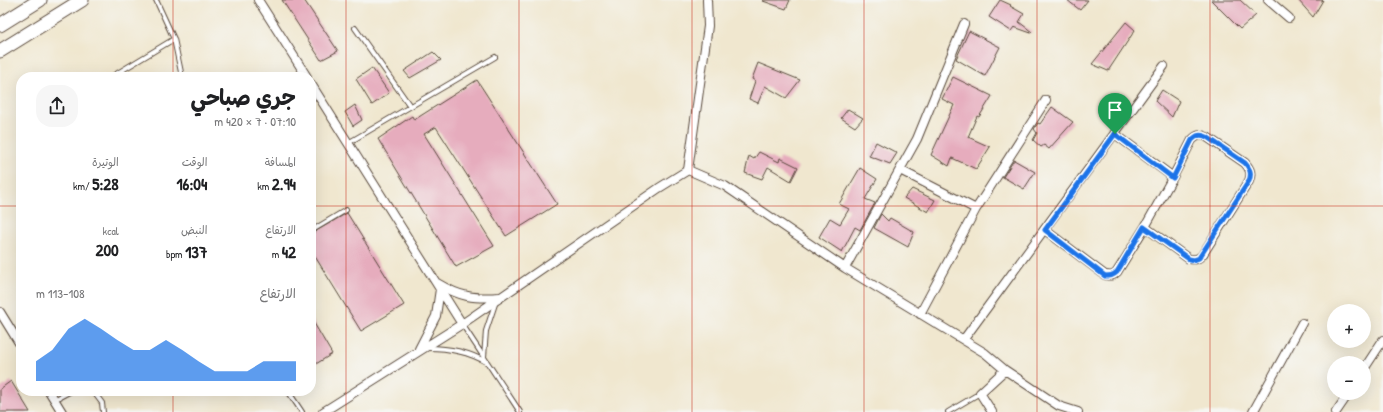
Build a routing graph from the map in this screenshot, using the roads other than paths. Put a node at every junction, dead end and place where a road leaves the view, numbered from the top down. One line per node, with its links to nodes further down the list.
1 (40, 0): 9 (main road)
2 (82, 0): 12 (main road)
3 (156, 0): 11 (lane)
4 (258, 0): 17 (street)
5 (707, 0): 23 (street)
6 (1268, 0): 7 (street)
7 (1288, 18)
8 (964, 24): 24 (street)
9 (0, 25)
10 (355, 28): 20 (lane)
11 (174, 39): 15 (lane); 16 (lane)
12 (0, 51)
13 (495, 57): 20 (lane)
14 (1164, 66): 21 (street)
15 (119, 72)
16 (181, 72)
17 (304, 72)
18 (316, 92): 22 (street)
19 (1046, 100): 26 (street)
20 (410, 106): 22 (lane)
21 (1115, 134): 25 (street); 30 (street)
22 (348, 143): 32 (street)
23 (688, 170): 31 (street); 33 (street)
24 (900, 170): 26 (street); 31 (street)
25 (1173, 178): 28 (street); 28 (street)
26 (976, 209): 35 (street)
27 (346, 210): 29 (lane)
28 (1144, 227): 30 (street)
29 (316, 228)
30 (1045, 230): 39 (street)
31 (845, 268): 35 (street)
32 (438, 286): 33 (street); 37 (street); 41 (street)
33 (498, 299): 37 (street); 42 (lane)
34 (0, 312): 38 (street)
35 (920, 314): 39 (street)
36 (1302, 323): 61 (street)
37 (462, 324): 41 (street); 42 (lane)
38 (16, 338)
39 (964, 339): 45 (street)
40 (1383, 340): 43 (street)
41 (420, 350): 44 (lane); 56 (street)
42 (484, 358): 44 (lane)
43 (1371, 358)
44 (487, 363): 57 (lane)
45 (1005, 370): 46 (street); 60 (street)
46 (980, 393): 58 (lane); 59 (street)
47 (52, 396): 51 (street)
48 (62, 396): 51 (lane)
49 (97, 396): 54 (lane)
50 (291, 396): 55 (lane)
51 (54, 400): 53 (street)
52 (1344, 400): 62 (street)
53 (62, 412)
54 (102, 412)
55 (302, 412)
56 (323, 412)
57 (520, 412)
58 (948, 412)
59 (992, 412)
60 (1078, 412)
61 (1253, 412)
62 (1336, 412)

